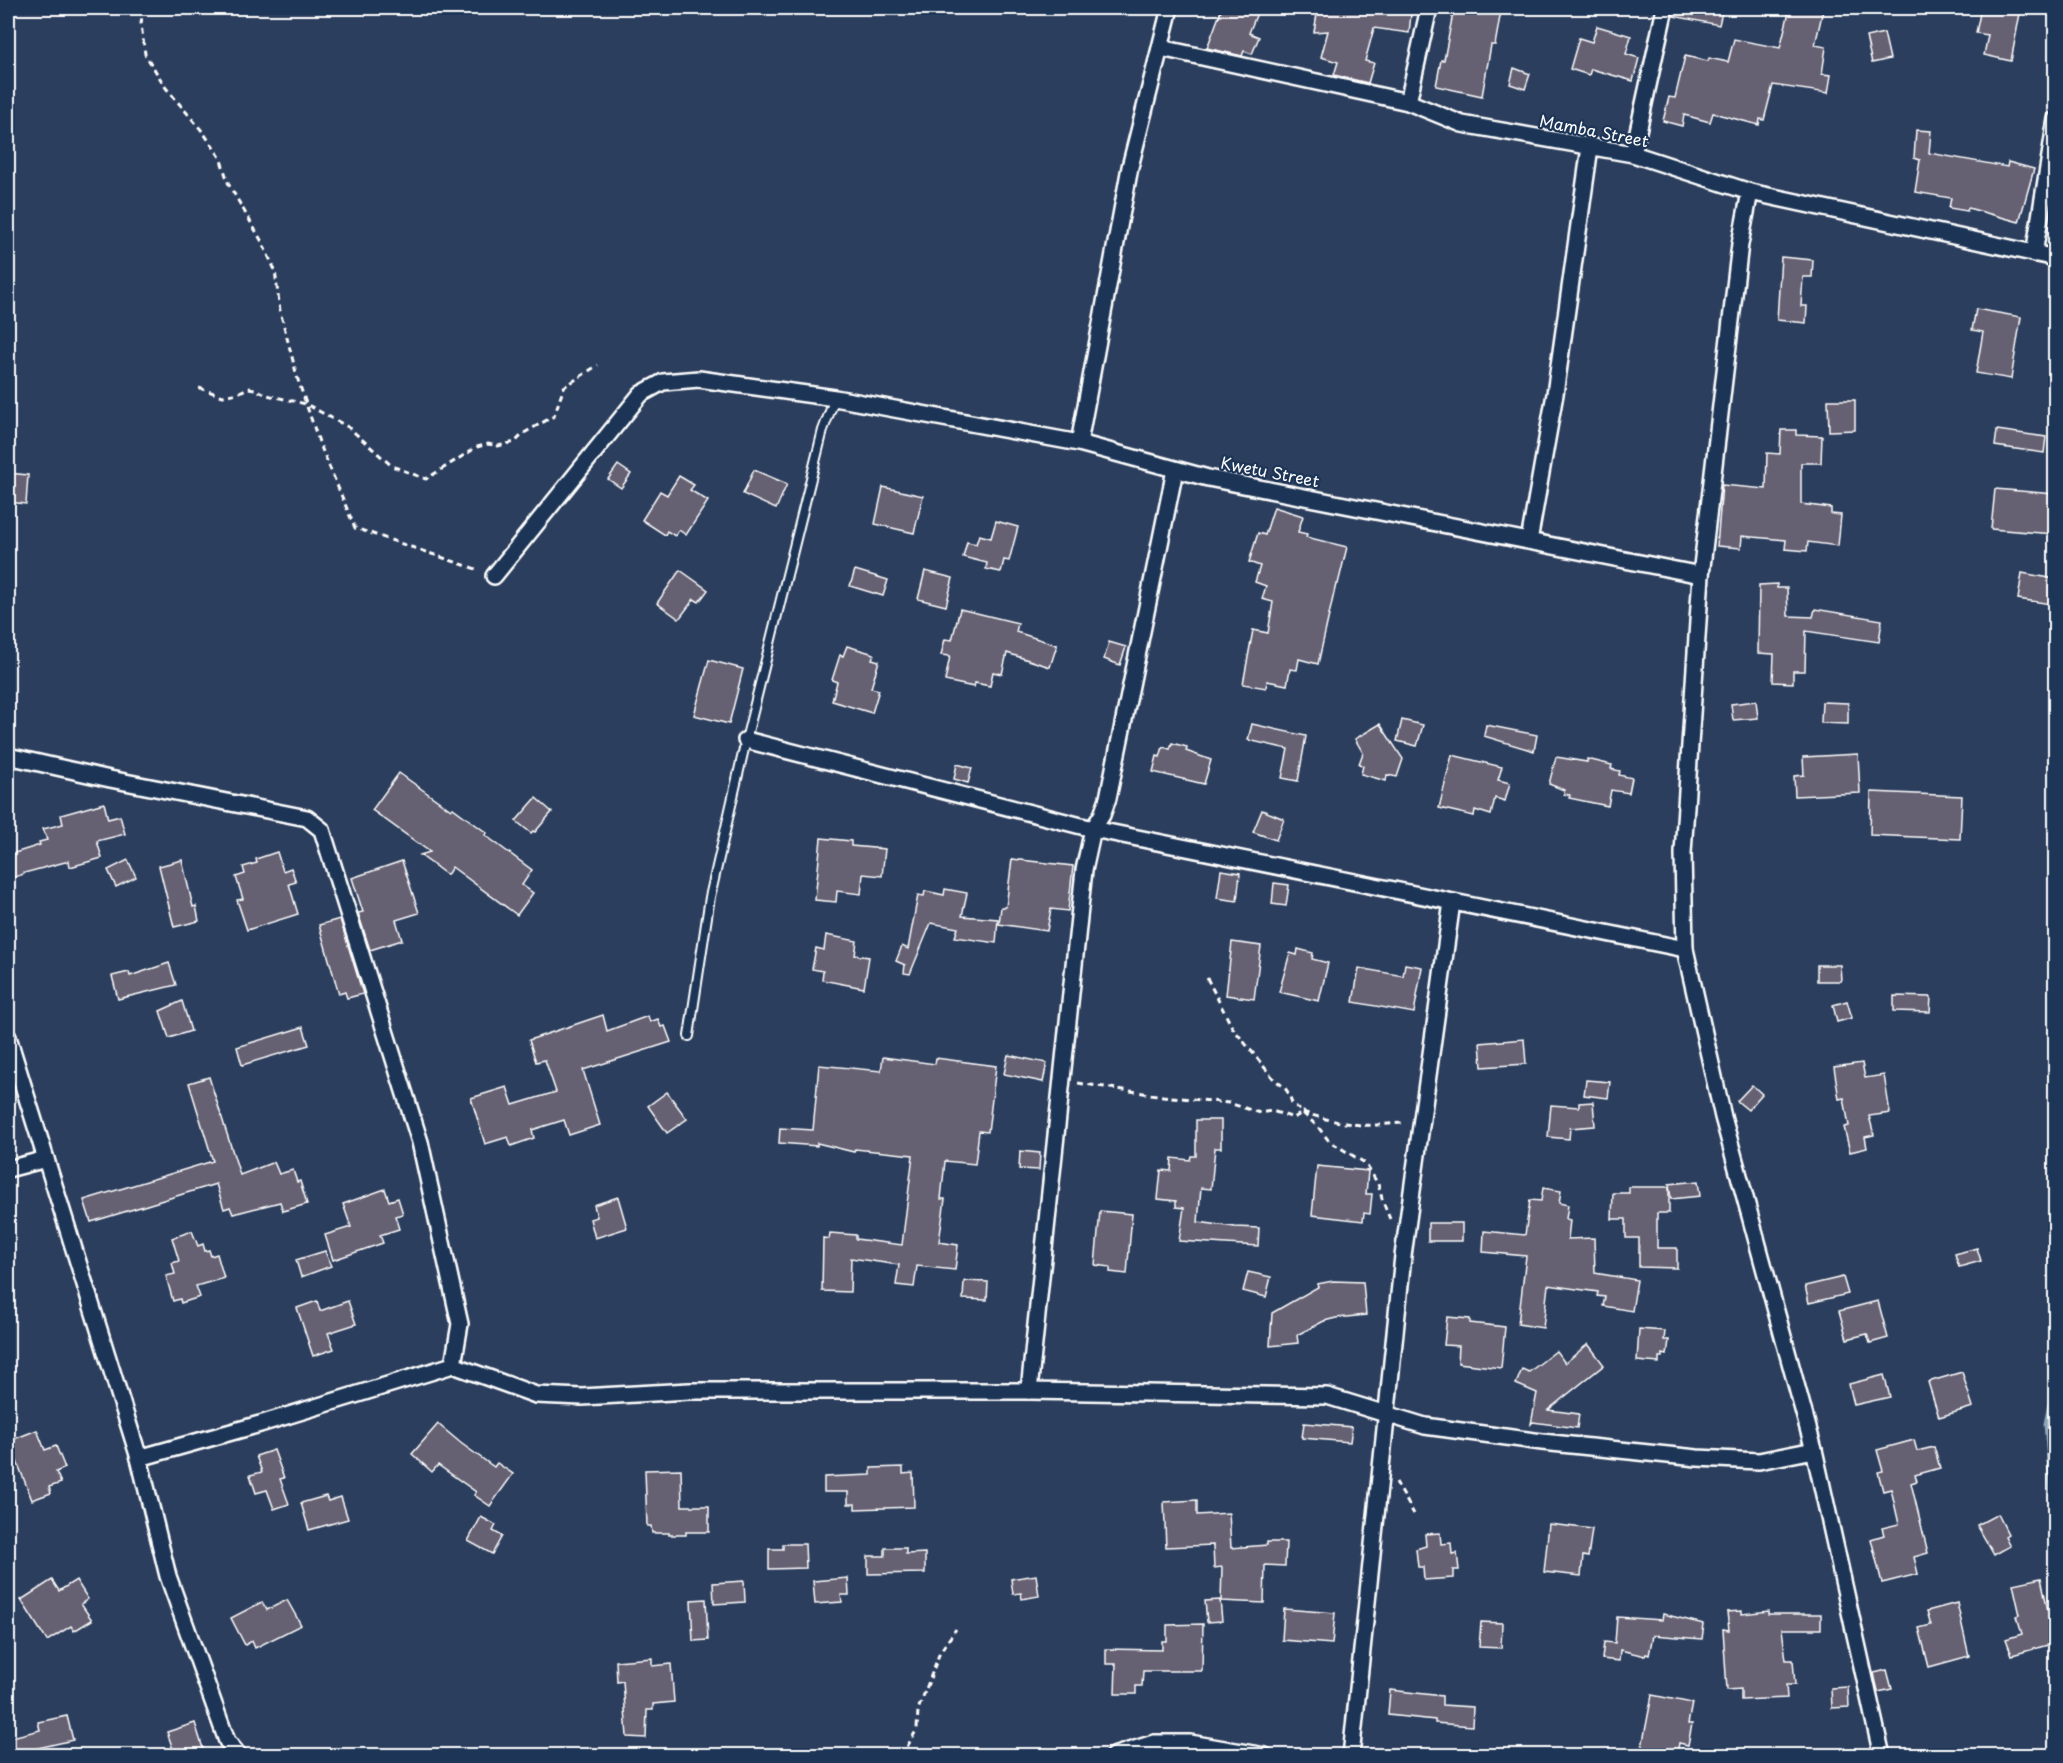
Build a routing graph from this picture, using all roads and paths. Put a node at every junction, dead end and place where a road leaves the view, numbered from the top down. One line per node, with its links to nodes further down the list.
1 (144, 8): 16 (path)
2 (1170, 8): 5 (street)
3 (1429, 8): 6 (street)
4 (1665, 8): 9 (street)
5 (1161, 48): 6 (street, Mamba Street); 17 (street)
6 (1408, 102): 8 (street, Mamba Street)
7 (2055, 119): 11 (street)
8 (1590, 147): 9 (street, Mamba Street); 19 (street)
9 (1633, 154): 10 (street, Mamba Street)
10 (1749, 192): 11 (street, Mamba Street); 20 (street)
11 (2034, 254): 12 (street, Mamba Street)
12 (2055, 258)
13 (598, 365): 16 (path)
14 (200, 388): 16 (path)
15 (835, 398): 17 (street, Kwetu Street); 21 (street, Kwetu Street); 22 (lane)
16 (306, 404): 21 (path)
17 (1079, 443): 18 (street, Kwetu Street)
18 (1175, 470): 19 (street, Kwetu Street); 24 (street)
19 (1529, 541): 20 (street, Kwetu Street)
20 (1701, 574): 26 (street)
21 (494, 576)
22 (746, 740): 24 (street); 28 (lane)
23 (8, 756): 36 (street)
24 (1094, 829): 25 (street); 30 (street)
25 (1452, 902): 26 (street); 32 (street)
26 (1685, 949): 39 (street)
27 (1208, 978): 31 (path)
28 (689, 1036)
29 (8, 1037): 33 (street)
30 (1062, 1080): 31 (path); 37 (street)
31 (1303, 1112): 32 (path); 35 (path)
32 (1420, 1131): 38 (street)
33 (45, 1159): 34 (street); 40 (street)
34 (8, 1169)
35 (1392, 1222)
36 (453, 1365): 37 (street); 40 (street)
37 (1029, 1391): 38 (street)
38 (1387, 1414): 39 (street); 47 (street)
39 (1814, 1450): 48 (street)
40 (139, 1458): 43 (street)
41 (956, 1629): 44 (path)
42 (1215, 1751): 45 (street); 46 (street)
43 (239, 1755)
44 (902, 1755)
45 (1113, 1755)
46 (1265, 1755)
47 (1351, 1755)
48 (1882, 1755)

